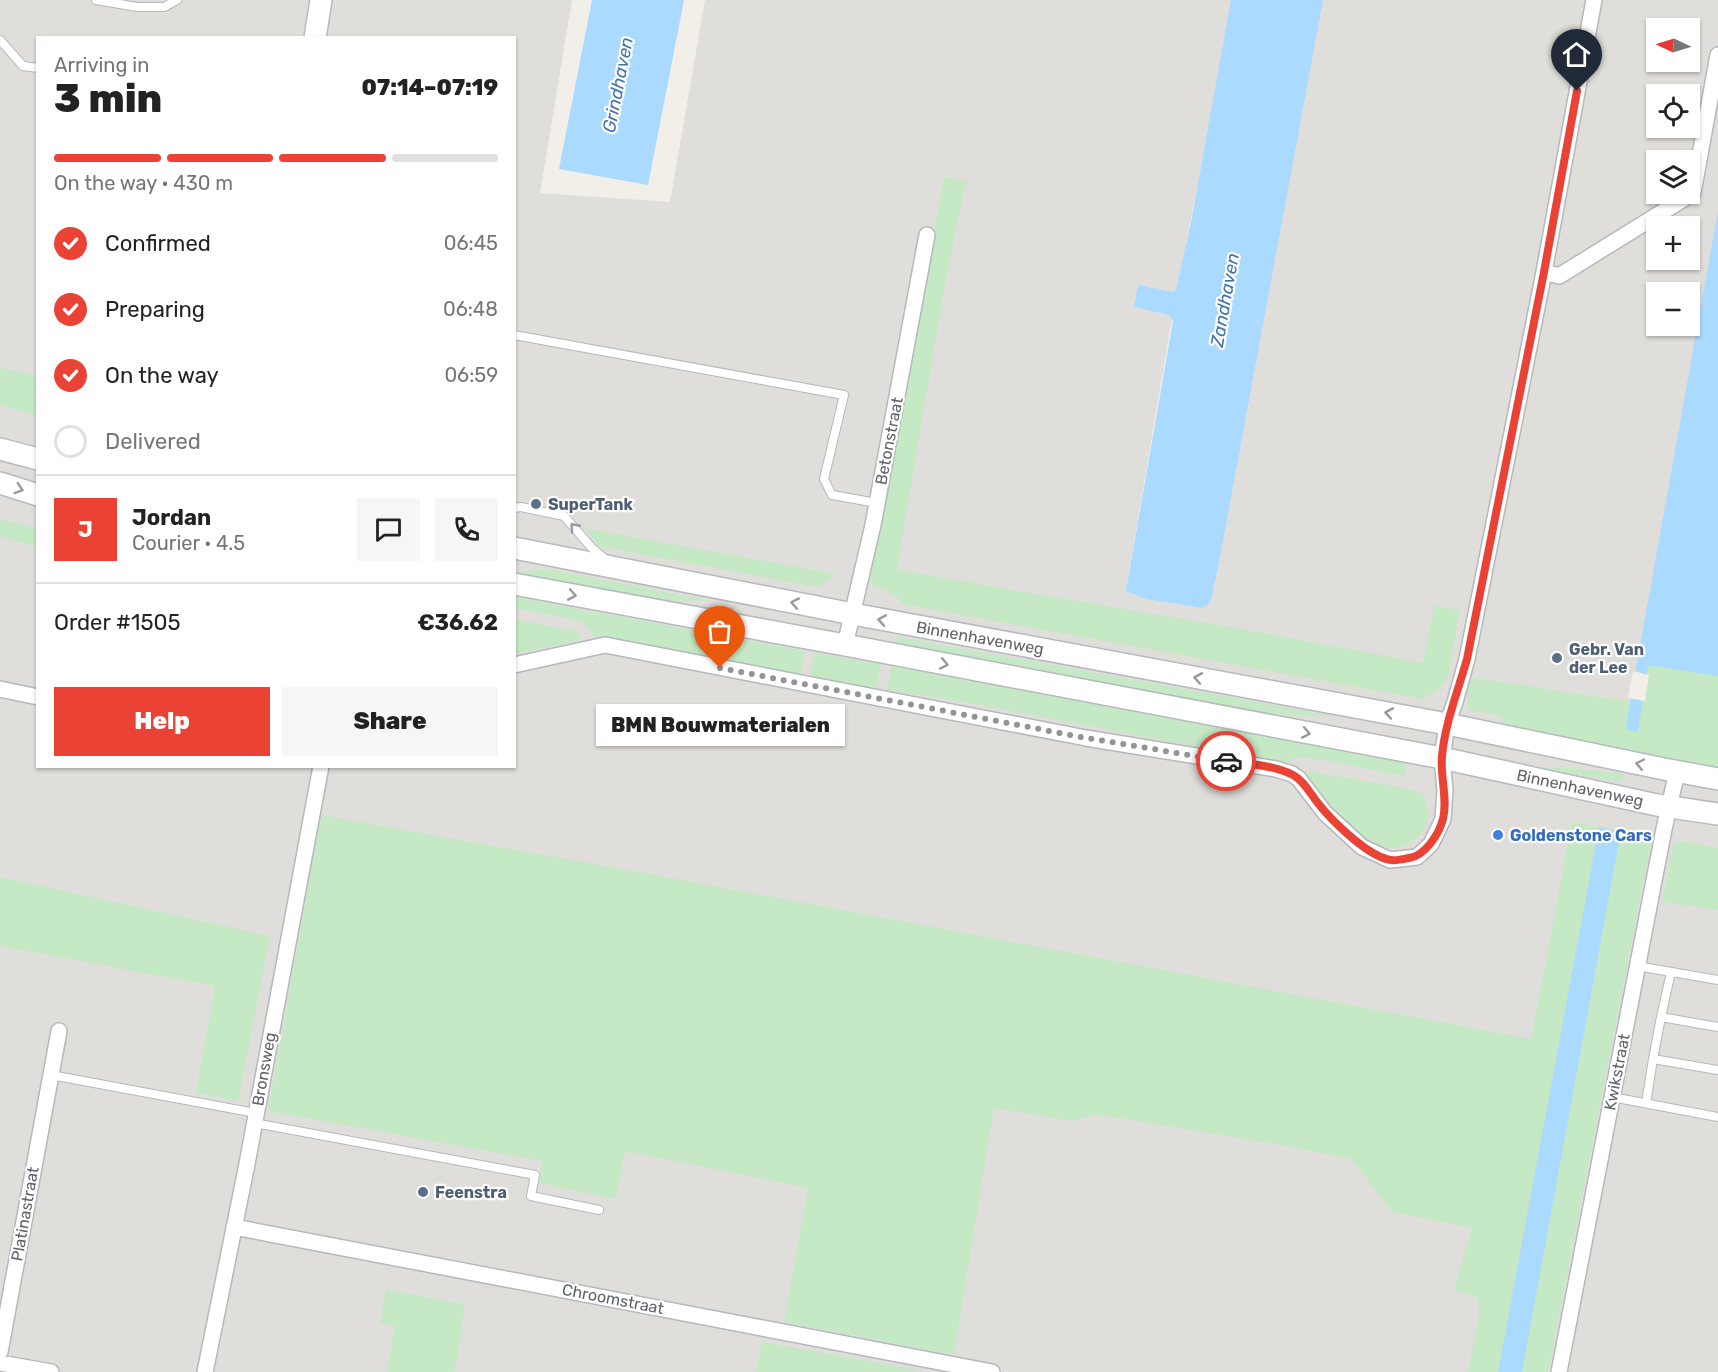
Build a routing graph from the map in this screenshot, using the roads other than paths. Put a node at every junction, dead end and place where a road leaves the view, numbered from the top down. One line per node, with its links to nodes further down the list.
1 (96, 0): 5 (lane)
2 (177, 0): 5 (lane)
3 (321, 0): 6 (main road)
4 (1593, 0): 11 (street)
5 (130, 3)
6 (315, 36)
7 (0, 40): 9 (lane)
8 (1718, 56): 11 (street)
9 (36, 68)
10 (927, 235): 17 (street, Betonstraat)
11 (1544, 272): 27 (street)
12 (516, 335): 17 (lane)
13 (0, 449): 14 (main road)
14 (36, 458)
15 (0, 483): 16 (main road, one-way to 16)
16 (36, 494)
17 (877, 503): 22 (street, Betonstraat)
18 (516, 508): 20 (lane, one-way to 18)
19 (516, 548): 20 (main road, Binnenhavenweg)
20 (615, 568): 22 (main road, Binnenhavenweg, one-way to 20)
21 (516, 584): 23 (main road, Binnenhavenweg, one-way to 23)
22 (853, 614): 23 (street, Betonstraat); 27 (main road, Binnenhavenweg, one-way to 22)
23 (845, 645): 28 (main road, Binnenhavenweg, one-way to 28)
24 (516, 665): 28 (street)
25 (0, 689): 26 (street)
26 (36, 697)
27 (1447, 723): 28 (street); 30 (main road, Binnenhavenweg, one-way to 27)
28 (1442, 758): 32 (main road, Binnenhavenweg)
29 (321, 768): 46 (street, Bronsweg)
30 (1677, 772): 31 (main road, Binnenhavenweg); 32 (street, Kwikstraat)
31 (1718, 779)
32 (1669, 806): 33 (main road, Binnenhavenweg); 34 (street, Kwikstraat)
33 (1718, 814)
34 (1638, 966): 35 (lane); 43 (street, Kwikstraat)
35 (1671, 972): 36 (lane); 37 (lane)
36 (1718, 980)
37 (1661, 1017): 38 (lane); 40 (lane)
38 (1718, 1027)
39 (58, 1031): 42 (street, Platinastraat)
40 (1653, 1059): 41 (lane); 44 (lane)
41 (1718, 1070)
42 (51, 1075): 46 (lane); 49 (street, Platinastraat)
43 (1612, 1097): 44 (lane); 54 (street, Kwikstraat)
44 (1646, 1103): 45 (lane)
45 (1718, 1117)
46 (255, 1118): 47 (lane); 48 (street, Bronsweg)
47 (599, 1209)
48 (234, 1227): 52 (street, Bronsweg); 53 (street, Chroomstraat)
49 (0, 1352)
50 (0, 1363): 51 (street)
51 (51, 1372)
52 (205, 1372)
53 (992, 1372)
54 (1558, 1372)

